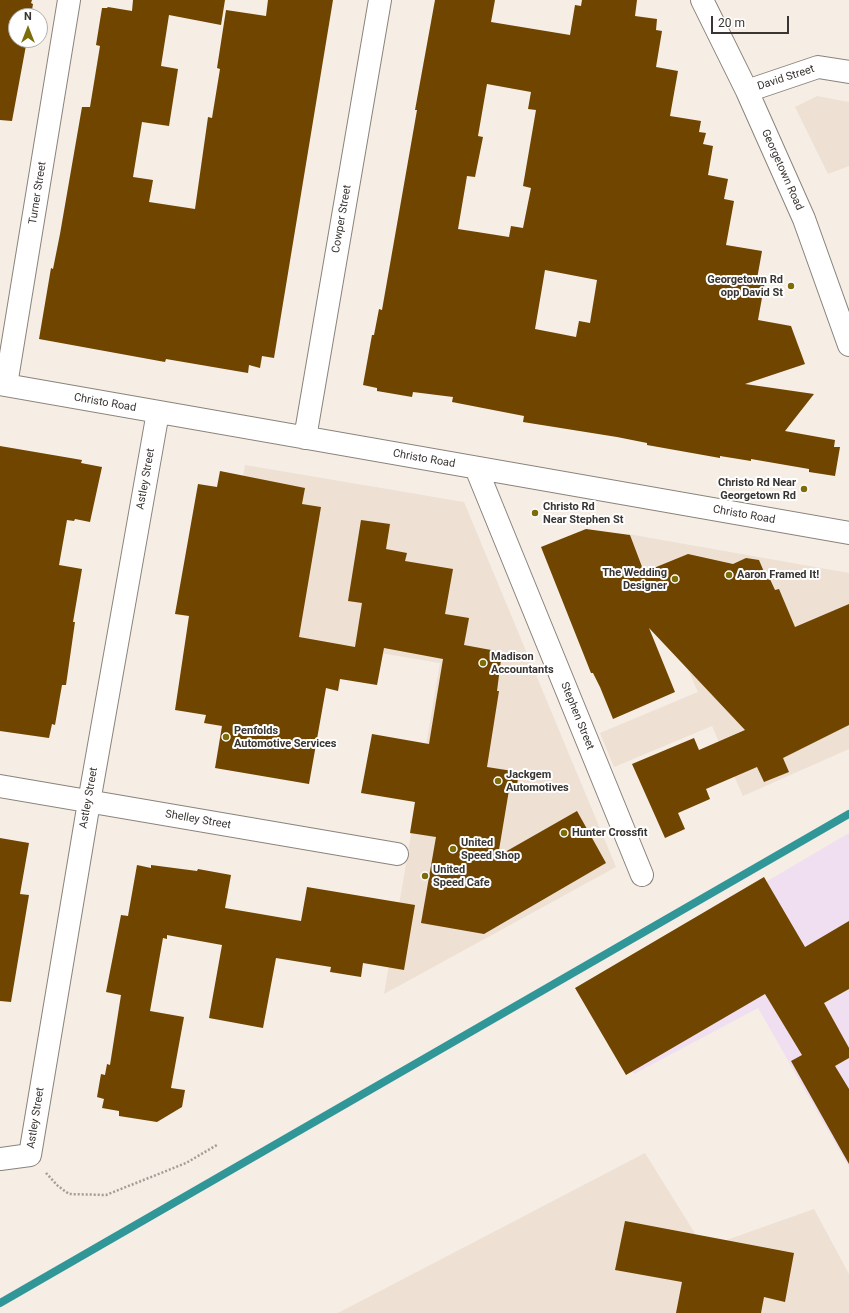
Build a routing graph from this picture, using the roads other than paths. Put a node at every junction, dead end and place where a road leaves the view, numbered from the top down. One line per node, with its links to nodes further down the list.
1 (69, 0): 7 (street, Turner Street)
2 (380, 0): 9 (street, Cowper Street)
3 (702, 0): 5 (street, Georgetown Road)
4 (849, 72): 5 (street, David Street)
5 (747, 90): 6 (street, Georgetown Road)
6 (849, 345)
7 (3, 385): 8 (street, Christo Road)
8 (158, 412): 9 (street, Christo Road); 13 (street, Astley Street)
9 (305, 438): 10 (street, Christo Road)
10 (476, 468): 11 (street, Christo Road); 15 (street, Stephen Street)
11 (849, 533)
12 (0, 786): 13 (street, Shelley Street)
13 (89, 802): 14 (street, Shelley Street); 16 (street, Astley Street)
14 (397, 854)
15 (642, 875)
16 (0, 1160)

